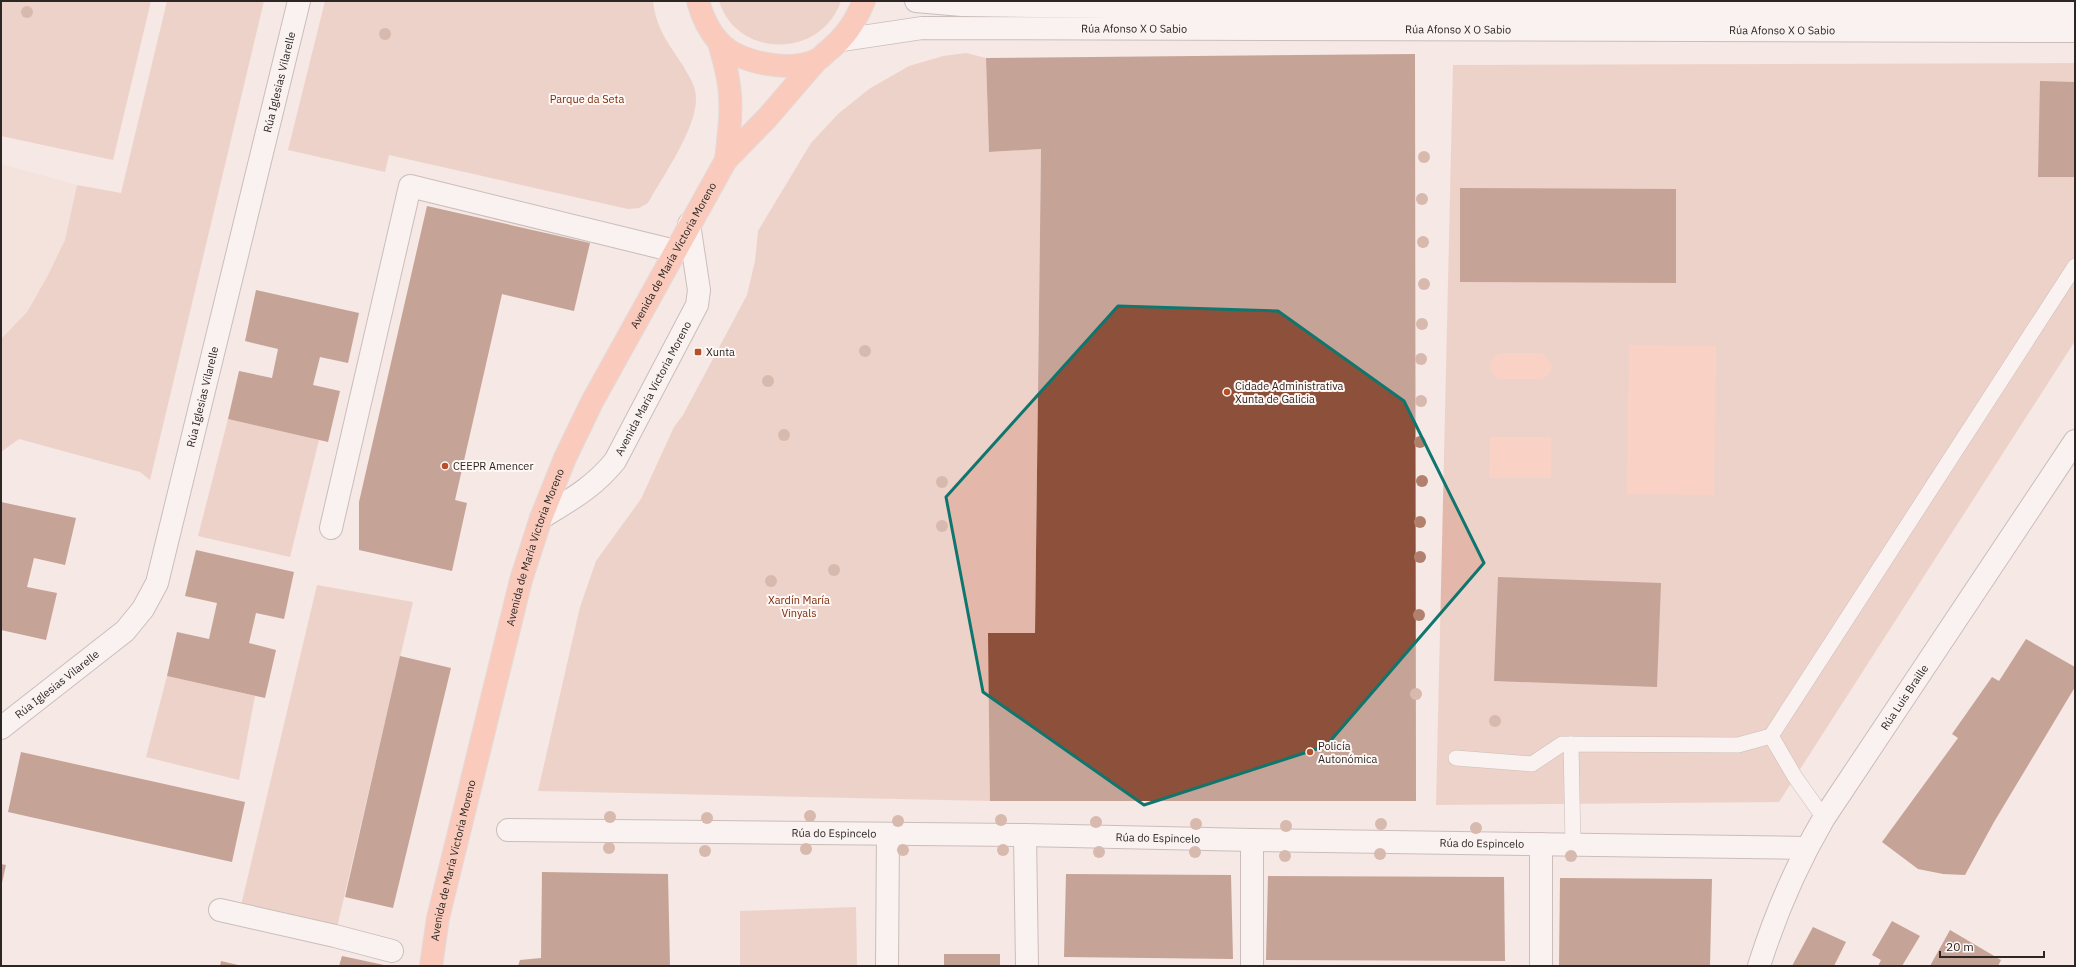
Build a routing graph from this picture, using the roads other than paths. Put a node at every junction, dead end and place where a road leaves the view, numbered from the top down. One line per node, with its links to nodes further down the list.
1 (299, 1): 20 (street, Rúa Iglesias Vilarelle)
2 (698, 1): 11 (highway)
3 (864, 1): 10 (highway, Avenida de María Victoria Moreno)
4 (916, 1): 6 (street, Rúa Afonso X O Sabio)
5 (1510, 4): 6 (street, Rúa Afonso X O Sabio); 7 (street, Rúa Afonso X O Sabio); 8 (street)
6 (1221, 5)
7 (2075, 12)
8 (1505, 30): 9 (street, Rúa Afonso X O Sabio); 10 (street, Rúa Afonso X O Sabio)
9 (2075, 32)
10 (842, 40): 12 (highway, Avenida de María Victoria Moreno)
11 (719, 42): 12 (highway); 13 (highway, Avenida de María Victoria Moreno)
12 (817, 60): 13 (highway, Avenida de María Victoria Moreno)
13 (726, 160): 14 (highway, Avenida de María Victoria Moreno)
14 (689, 224): 15 (highway, Avenida de María Victoria Moreno); 18 (street, Avenida María Victoria Moreno)
15 (675, 251): 18 (highway, Avenida de María Victoria Moreno); 19 (street)
16 (2075, 266): 21 (lane)
17 (2075, 441): 24 (street, Rúa Luis Braille)
18 (541, 518): 34 (highway, Avenida de María Victoria Moreno)
19 (331, 528)
20 (1, 728)
21 (1770, 736): 22 (lane); 24 (lane)
22 (1571, 744): 23 (lane); 30 (lane)
23 (1456, 758)
24 (1824, 818): 31 (street, Rúa Luis Braille)
25 (508, 830): 26 (street, Rúa do Espincelo)
26 (888, 834): 27 (street, Rúa do Espincelo); 35 (street)
27 (1025, 835): 28 (street, Rúa do Espincelo); 36 (street)
28 (1252, 840): 29 (street, Rúa do Espincelo); 37 (street)
29 (1541, 844): 30 (street, Rúa do Espincelo); 38 (street)
30 (1573, 844): 31 (street, Rúa do Espincelo)
31 (1807, 848): 39 (street, Rúa Luis Braille)
32 (220, 910): 33 (street)
33 (392, 951)
34 (431, 966)
35 (887, 966)
36 (1027, 966)
37 (1252, 966)
38 (1541, 966)
39 (1759, 966)

